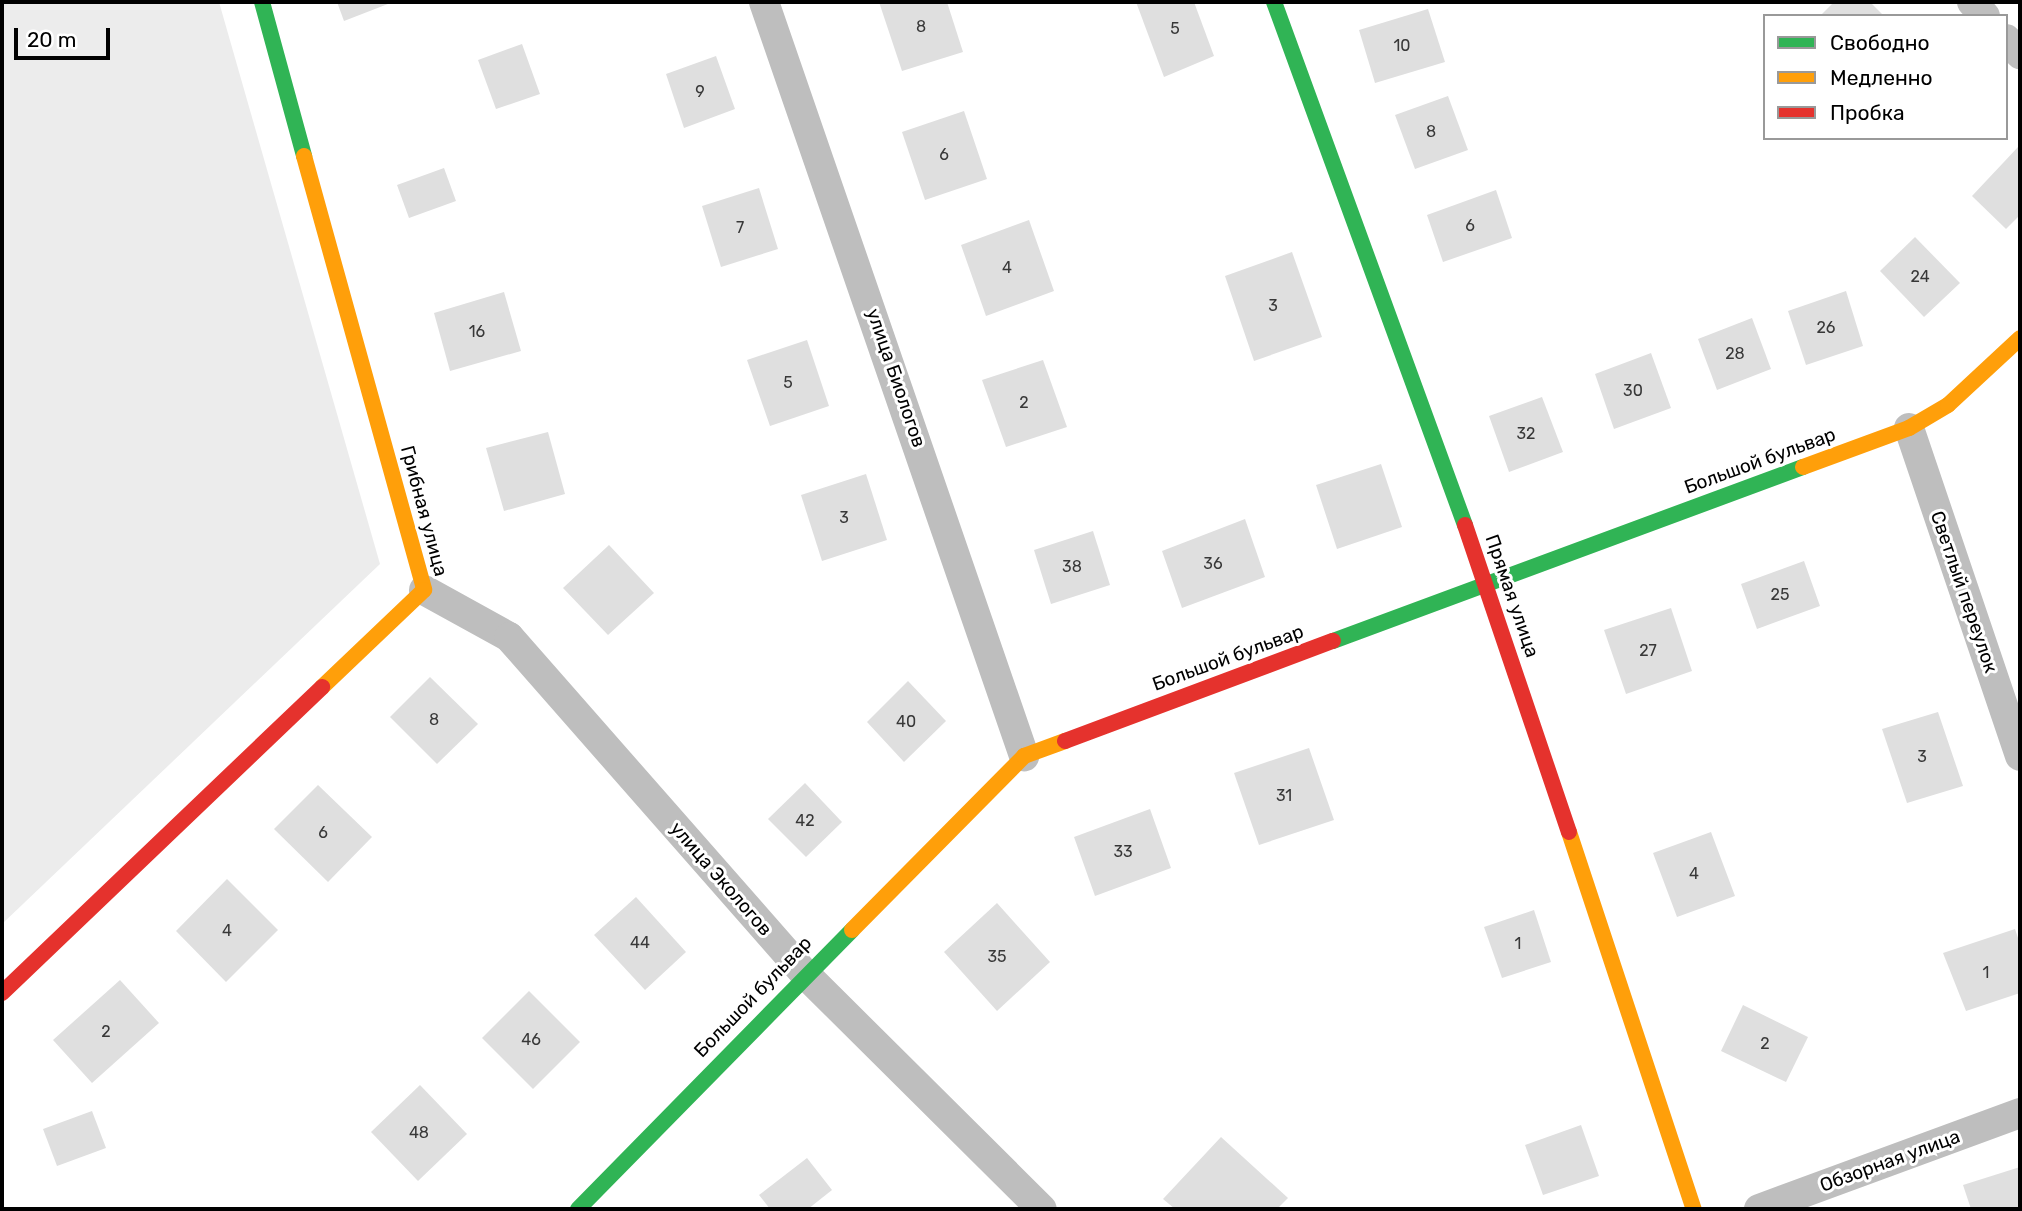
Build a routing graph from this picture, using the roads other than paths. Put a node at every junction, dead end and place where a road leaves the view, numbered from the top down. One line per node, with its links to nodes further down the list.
1 (262, 2): 9 (street, Грибная улица)
2 (764, 2): 10 (street, улица Биологов)
3 (1273, 2): 8 (street, Прямая улица)
4 (2008, 41): 5 (street)
5 (2020, 54)
6 (2020, 338): 7 (street, Большой бульвар)
7 (1909, 428): 8 (street, Большой бульвар); 11 (street, Светлый переулок)
8 (1487, 584): 10 (street, Большой бульвар); 17 (street, Прямая улица)
9 (424, 590): 12 (street, улица Экологов); 13 (street, Грибная улица)
10 (1024, 756): 12 (street, Большой бульвар)
11 (2020, 757)
12 (804, 973): 15 (street, Большой бульвар); 16 (street, улица Экологов)
13 (2, 993)
14 (2020, 1114): 18 (street, Обзорная улица)
15 (578, 1209)
16 (1042, 1209)
17 (1695, 1209)
18 (1759, 1209)

